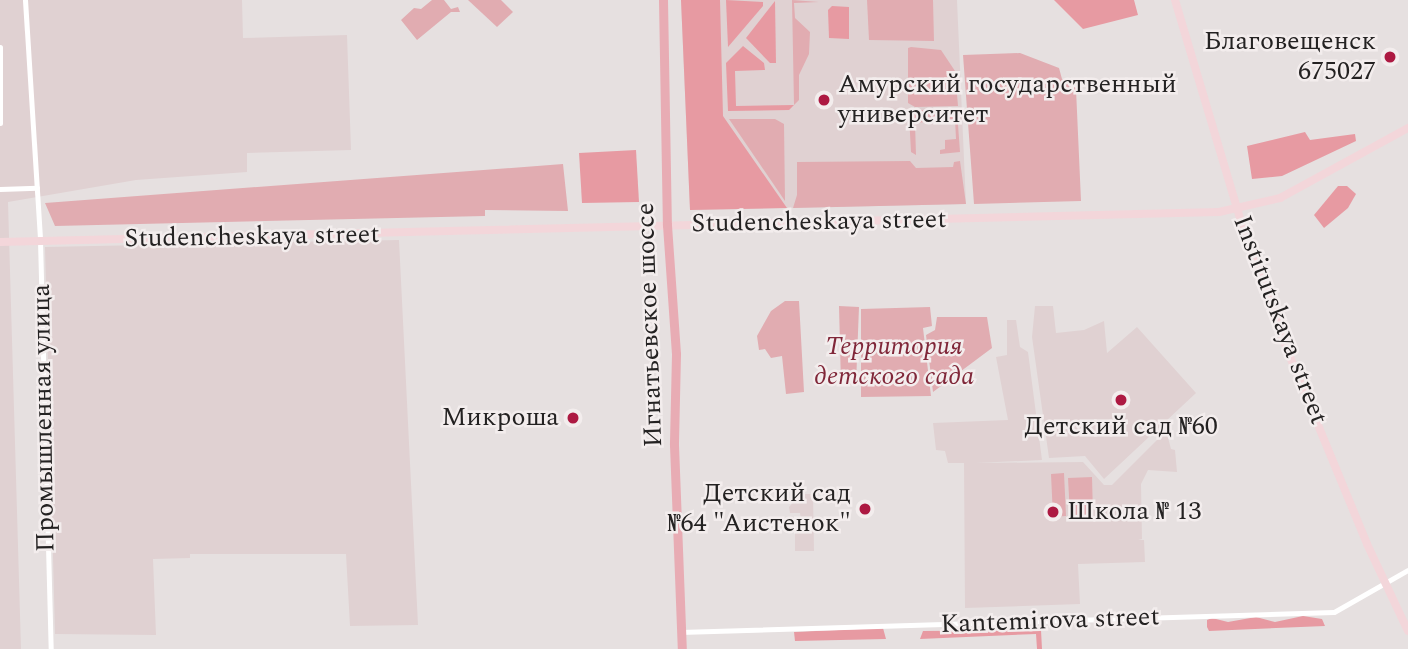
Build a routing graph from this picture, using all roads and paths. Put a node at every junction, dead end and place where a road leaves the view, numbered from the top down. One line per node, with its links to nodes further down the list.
1 (25, 0): 7 (street, Промышленная улица)
2 (663, 0): 10 (main road, Игнатьевское шоссе)
3 (1175, 0): 9 (main road, Institutskaya street)
4 (0, 47): 5 (street)
5 (0, 123)
6 (1408, 128): 9 (main road, Studencheskaya street)
7 (37, 188): 8 (street); 11 (street, Промышленная улица)
8 (0, 189)
9 (1238, 210): 10 (main road, Studencheskaya street); 14 (main road, Institutskaya street)
10 (667, 225): 11 (main road, Studencheskaya street); 16 (main road, Игнатьевское шоссе)
11 (40, 240): 12 (main road, Studencheskaya street); 17 (street, Промышленная улица)
12 (0, 243)
13 (1408, 570): 14 (street, Kantemirova street)
14 (1386, 585): 15 (main road, Institutskaya street); 16 (street, Kantemirova street)
15 (1408, 631)
16 (680, 632): 18 (main road, Игнатьевское шоссе)
17 (51, 649)
18 (682, 649)

